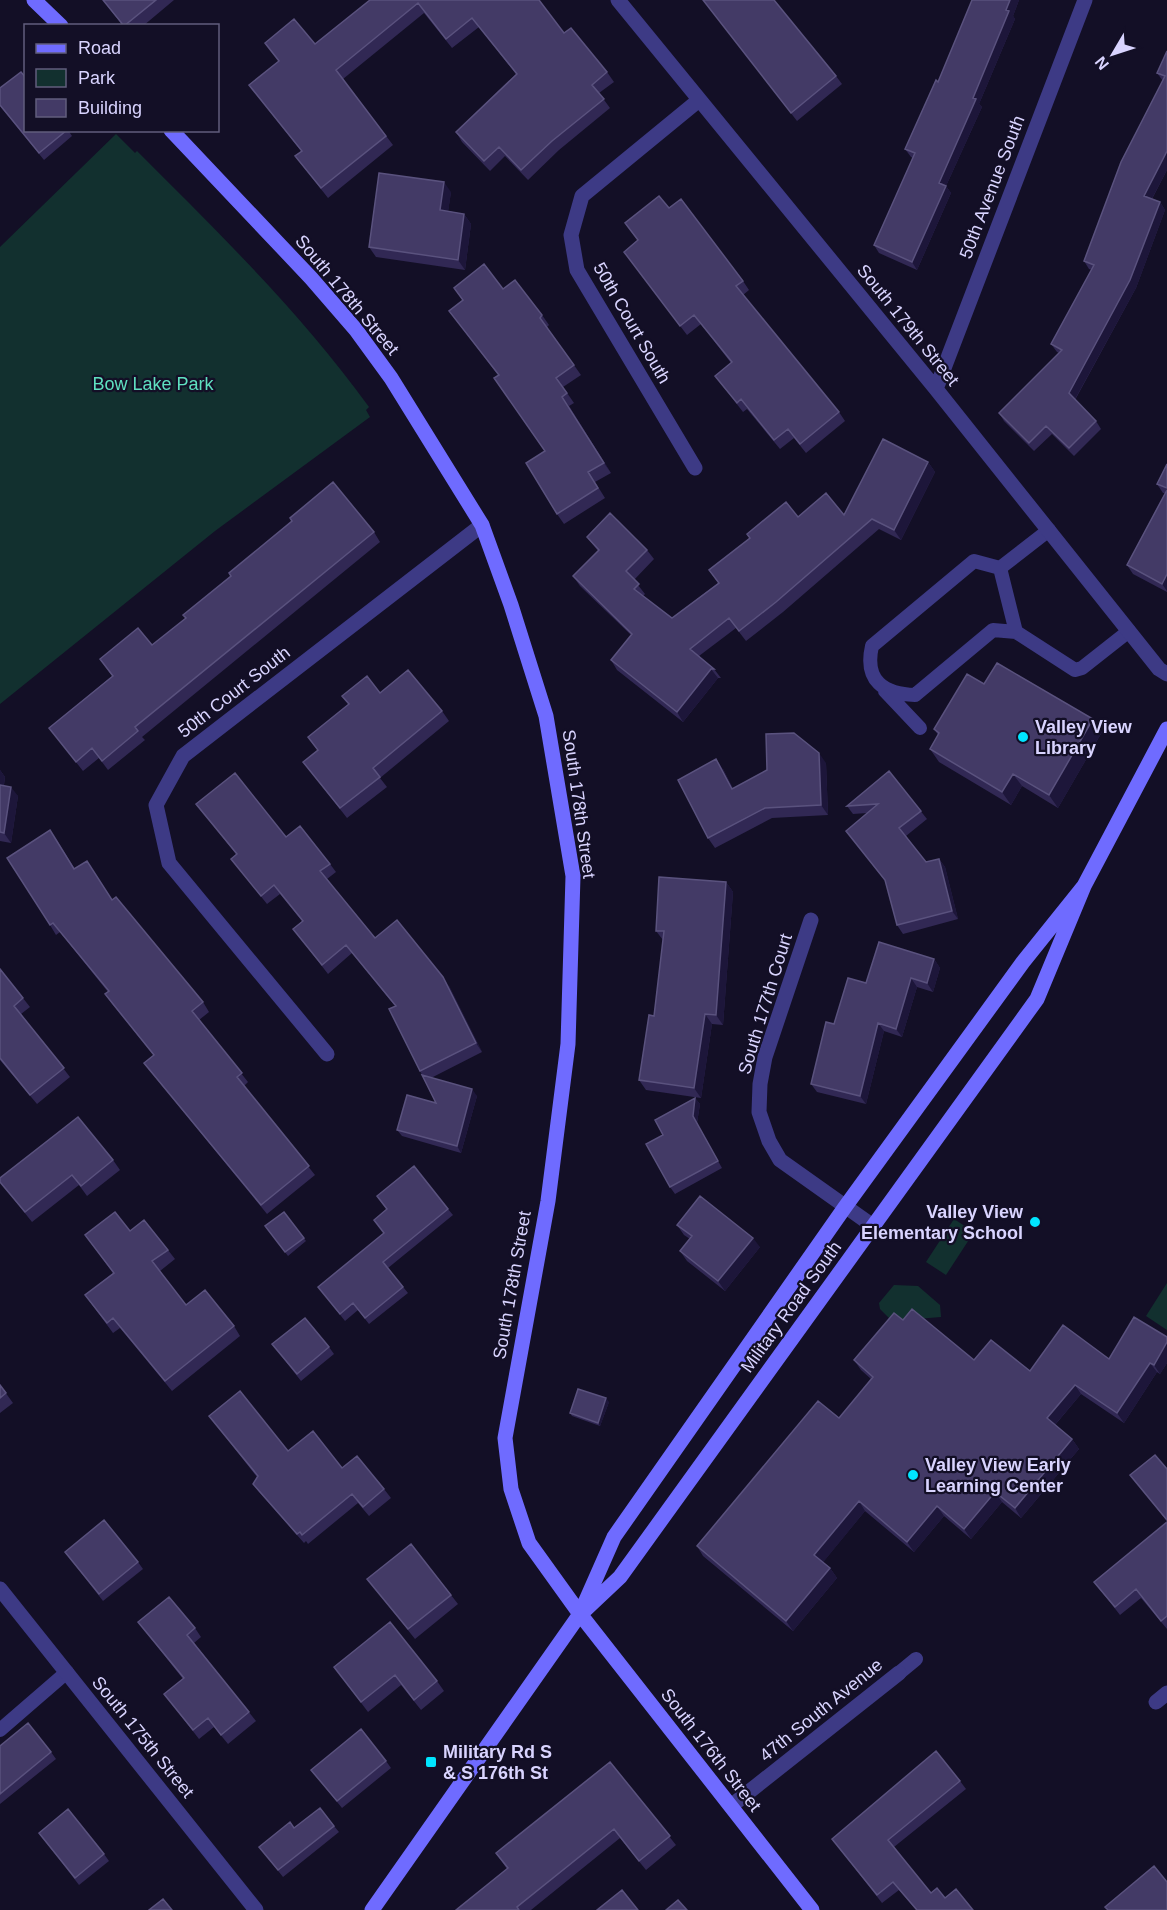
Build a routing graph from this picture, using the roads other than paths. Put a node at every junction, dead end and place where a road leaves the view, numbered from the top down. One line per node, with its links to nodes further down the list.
1 (34, 0): 4 (main road)
2 (618, 0): 5 (street, South 179th Street)
3 (1085, 0): 7 (street, 50th Avenue South)
4 (59, 24)
5 (699, 100): 7 (street, South 179th Street); 8 (street, 50th Court South)
6 (173, 132): 9 (main road, South 178th Street)
7 (936, 389): 10 (street, South 179th Street)
8 (695, 468)
9 (482, 525): 20 (street, 50th Court South); 24 (main road, South 178th Street)
10 (1049, 530): 11 (lane); 12 (street, South 179th Street)
11 (1000, 568): 13 (lane); 15 (lane)
12 (1129, 630): 13 (lane); 14 (street, South 179th Street)
13 (1016, 632): 15 (lane)
14 (1167, 674)
15 (881, 687): 16 (lane)
16 (920, 728)
17 (1167, 729): 18 (main road, Military Road South)
18 (1084, 886): 21 (main road, Military Road South); 22 (main road, Military Road South)
19 (811, 920): 21 (street, South 177th Court)
20 (327, 1054)
21 (846, 1206): 22 (street, South 177th Court); 24 (main road, Military Road South)
22 (873, 1226): 24 (main road, Military Road South)
23 (0, 1589): 26 (street, South 175th Street)
24 (580, 1614): 28 (main road, South 176th Street); 30 (main road, Military Road South)
25 (907, 1666): 28 (street, 47th South Avenue)
26 (67, 1672): 27 (lane); 29 (street, South 175th Street)
27 (0, 1730)
28 (731, 1806): 31 (main road, South 176th Street)
29 (256, 1910)
30 (372, 1910)
31 (812, 1910)

